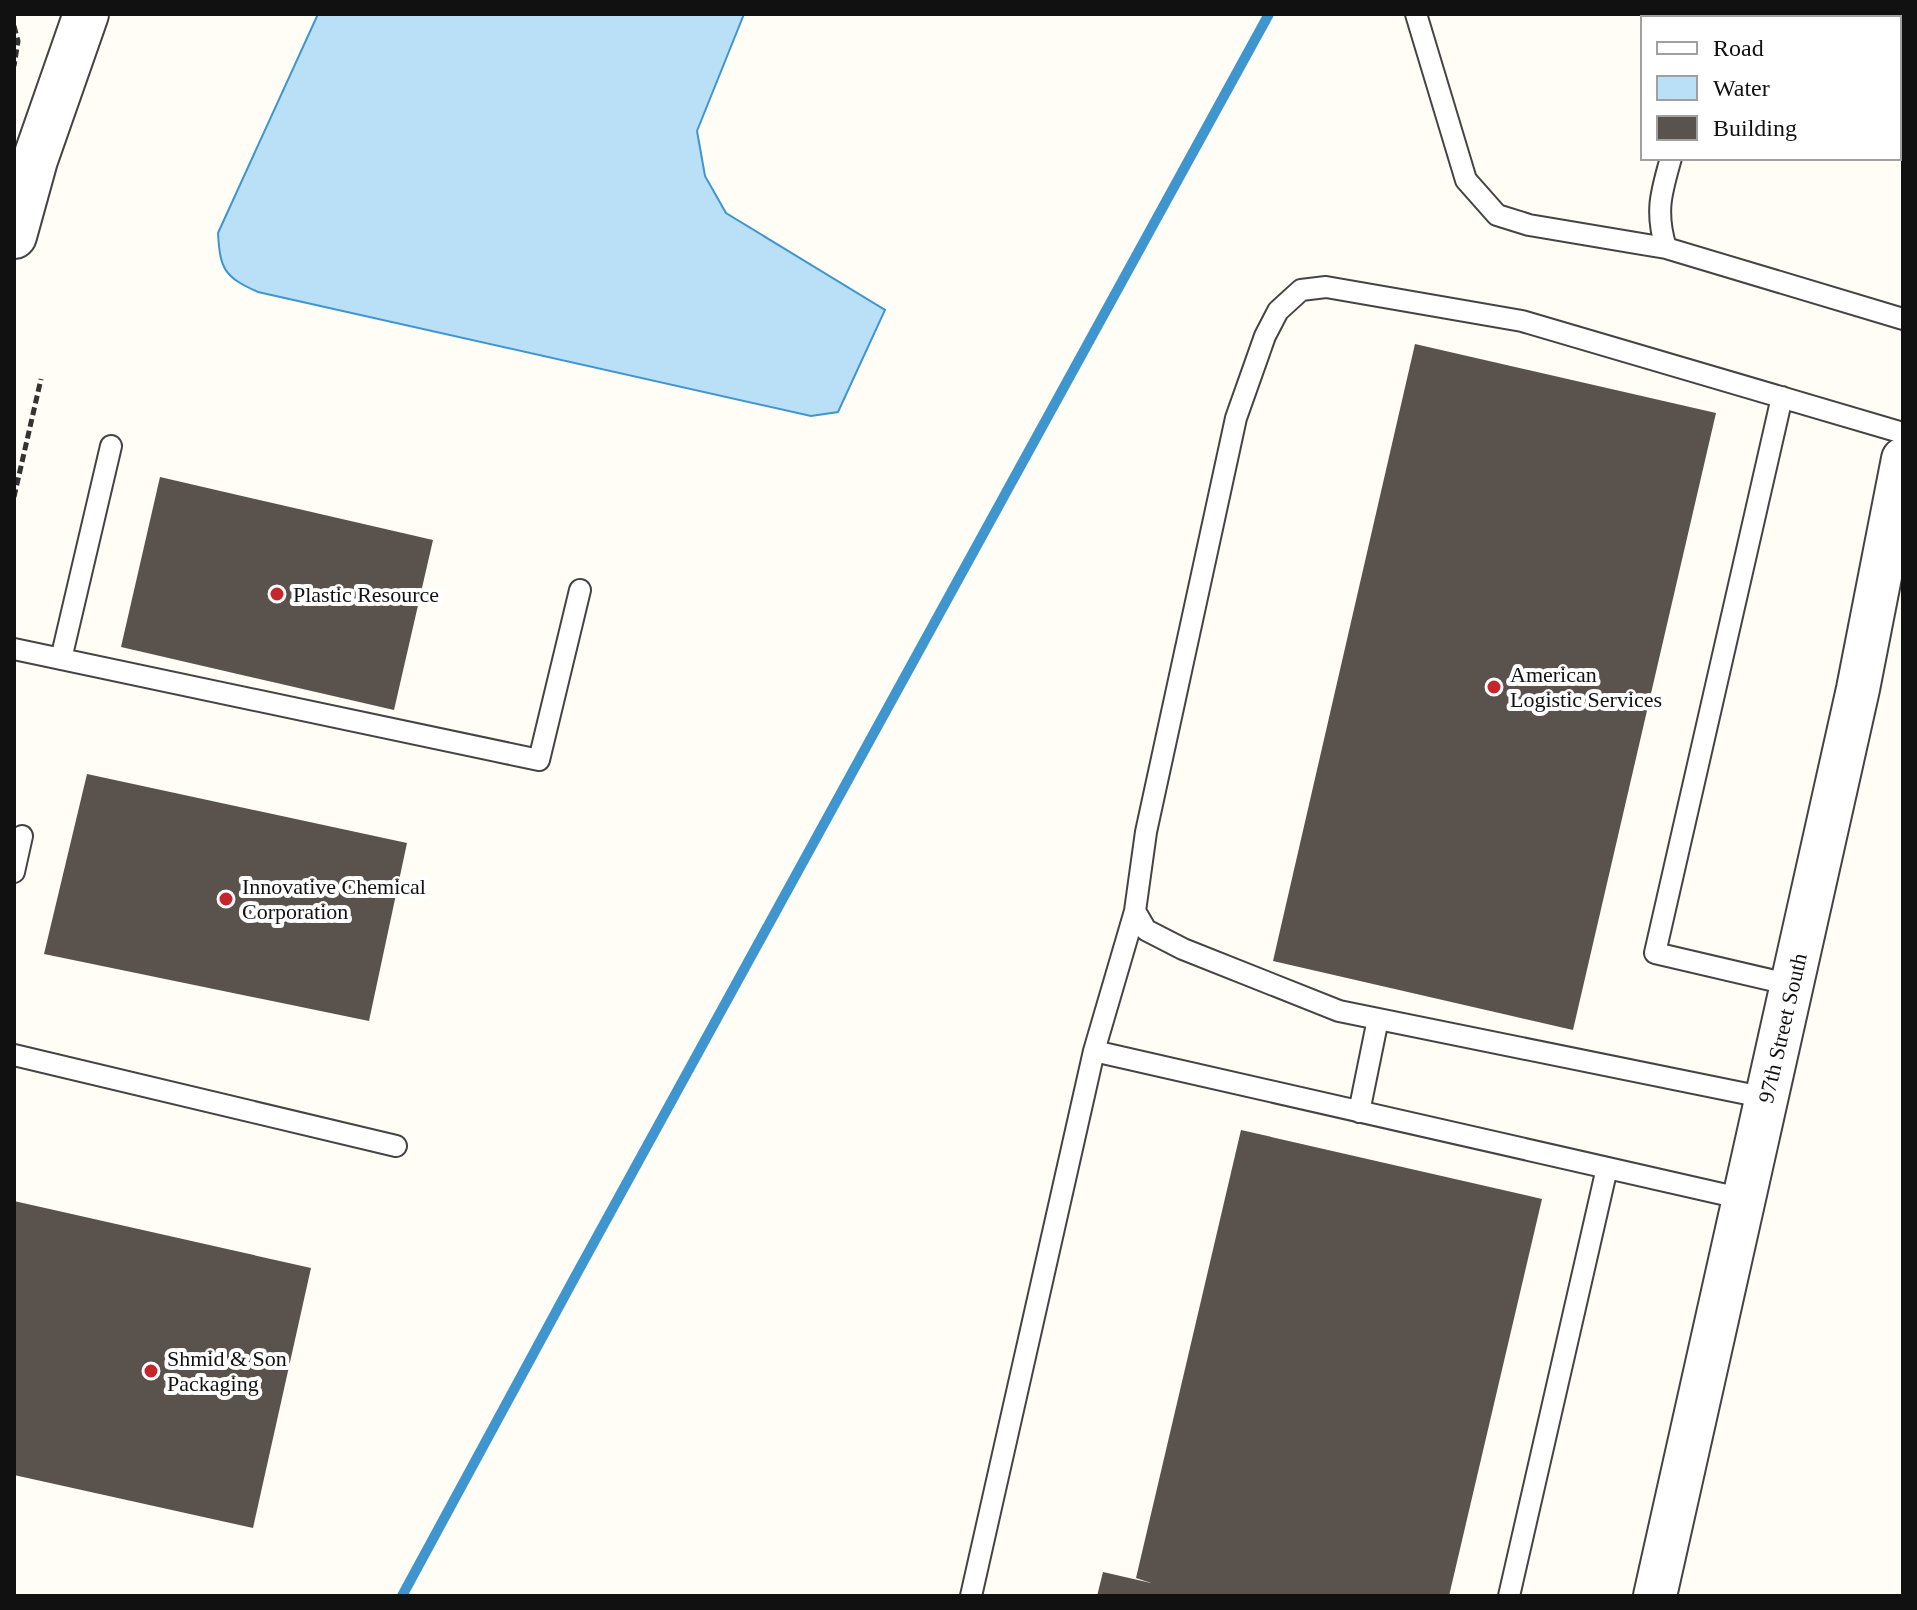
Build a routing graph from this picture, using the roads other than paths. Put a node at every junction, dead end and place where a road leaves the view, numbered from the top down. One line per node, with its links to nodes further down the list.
1 (86, 14): 4 (street)
2 (1416, 14): 5 (lane)
3 (1670, 160): 5 (lane)
4 (14, 236)
5 (1666, 248): 6 (lane)
6 (1903, 319)
7 (1782, 397): 8 (lane); 16 (lane); 17 (lane)
8 (1903, 433)
9 (111, 446): 13 (lane)
10 (1903, 459): 17 (street, 97th Street South)
11 (580, 590): 13 (lane)
12 (14, 649): 13 (lane)
13 (61, 659)
14 (22, 836): 15 (lane)
15 (14, 872)
16 (1135, 911): 18 (lane); 19 (lane)
17 (1792, 985): 21 (street, 97th Street South)
18 (1378, 1019): 21 (lane); 22 (lane)
19 (1094, 1051): 22 (lane); 26 (lane)
20 (14, 1055): 23 (lane)
21 (1767, 1098): 25 (street, 97th Street South)
22 (1359, 1112): 24 (lane)
23 (396, 1146)
24 (1607, 1168): 25 (lane); 27 (lane)
25 (1744, 1199): 28 (street, 97th Street South)
26 (971, 1596)
27 (1509, 1596)
28 (1655, 1596)

